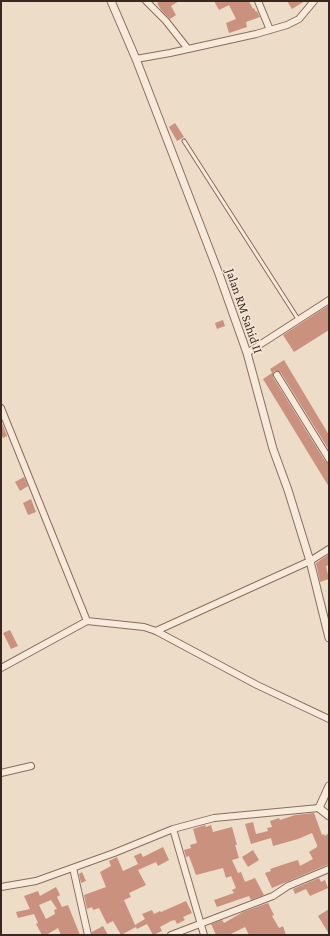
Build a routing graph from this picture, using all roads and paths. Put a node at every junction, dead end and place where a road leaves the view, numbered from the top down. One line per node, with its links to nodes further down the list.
1 (111, 1): 7 (street, Jalan RM Sahid II)
2 (146, 1): 6 (street)
3 (258, 1): 5 (street)
4 (314, 1): 5 (street)
5 (270, 30): 6 (street)
6 (188, 49): 7 (street)
7 (136, 59): 11 (street, Jalan RM Sahid II)
8 (184, 141): 10 (lane)
9 (329, 300): 10 (street)
10 (298, 320): 11 (street)
11 (247, 353): 16 (street, Jalan RM Sahid II)
12 (277, 375): 14 (street)
13 (1, 408): 17 (street)
14 (329, 459)
15 (329, 549): 16 (street)
16 (310, 561): 18 (street); 19 (street, Jalan RM Sahid II)
17 (87, 621): 18 (street); 20 (street)
18 (156, 631): 21 (street)
19 (329, 638)
20 (1, 668)
21 (329, 719)
22 (31, 766): 23 (street)
23 (1, 773)
24 (329, 786): 25 (street)
25 (319, 808): 26 (street); 27 (street)
26 (329, 816)
27 (173, 829): 28 (street); 31 (street)
28 (73, 868): 30 (street); 32 (street)
29 (329, 869): 31 (street)
30 (1, 888)
31 (200, 924): 33 (street); 34 (street)
32 (88, 935)
33 (171, 935)
34 (204, 935)

